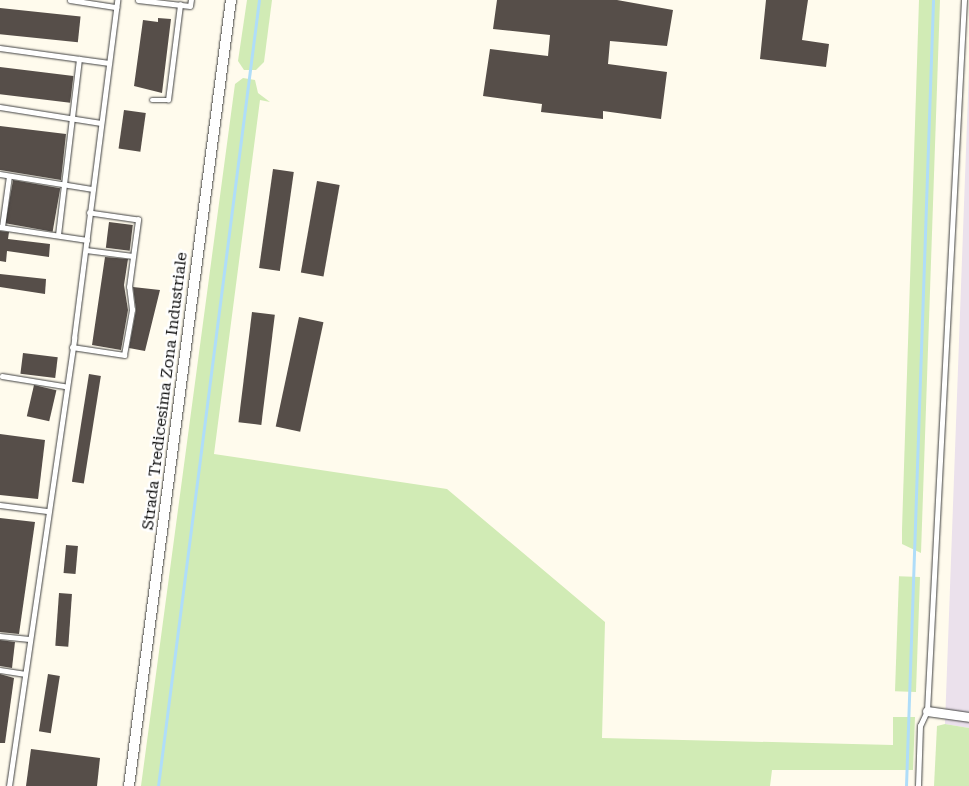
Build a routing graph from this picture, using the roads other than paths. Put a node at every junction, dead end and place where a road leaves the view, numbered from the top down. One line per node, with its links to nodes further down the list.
1 (70, 0): 8 (lane)
2 (117, 0): 8 (lane)
3 (138, 0): 7 (lane)
4 (191, 0): 7 (lane)
5 (231, 0): 38 (street, Strada Tredicesima Zona Industriale)
6 (964, 0): 35 (lane)
7 (180, 5): 12 (lane)
8 (116, 7): 11 (lane)
9 (0, 48): 10 (lane)
10 (79, 59): 11 (lane); 14 (lane)
11 (109, 63): 15 (lane)
12 (152, 100)
13 (0, 107): 14 (lane)
14 (72, 118): 15 (lane); 18 (lane)
15 (101, 123): 19 (lane)
16 (0, 174): 17 (lane)
17 (9, 176): 18 (lane); 21 (lane)
18 (65, 184): 19 (lane); 22 (lane)
19 (93, 188): 20 (lane)
20 (90, 213): 23 (lane); 25 (lane)
21 (1, 227): 22 (lane)
22 (58, 235): 23 (lane)
23 (87, 240): 24 (lane)
24 (86, 250): 25 (lane); 26 (lane)
25 (133, 256): 26 (lane)
26 (72, 348): 28 (lane)
27 (2, 376): 28 (lane)
28 (64, 386): 30 (lane)
29 (0, 505): 30 (lane)
30 (47, 511): 32 (lane)
31 (0, 636): 32 (lane)
32 (29, 639): 34 (lane)
33 (0, 670): 34 (lane)
34 (24, 674): 37 (lane)
35 (927, 711): 36 (street); 39 (lane)
36 (969, 717)
37 (8, 786)
38 (128, 786)
39 (918, 786)

